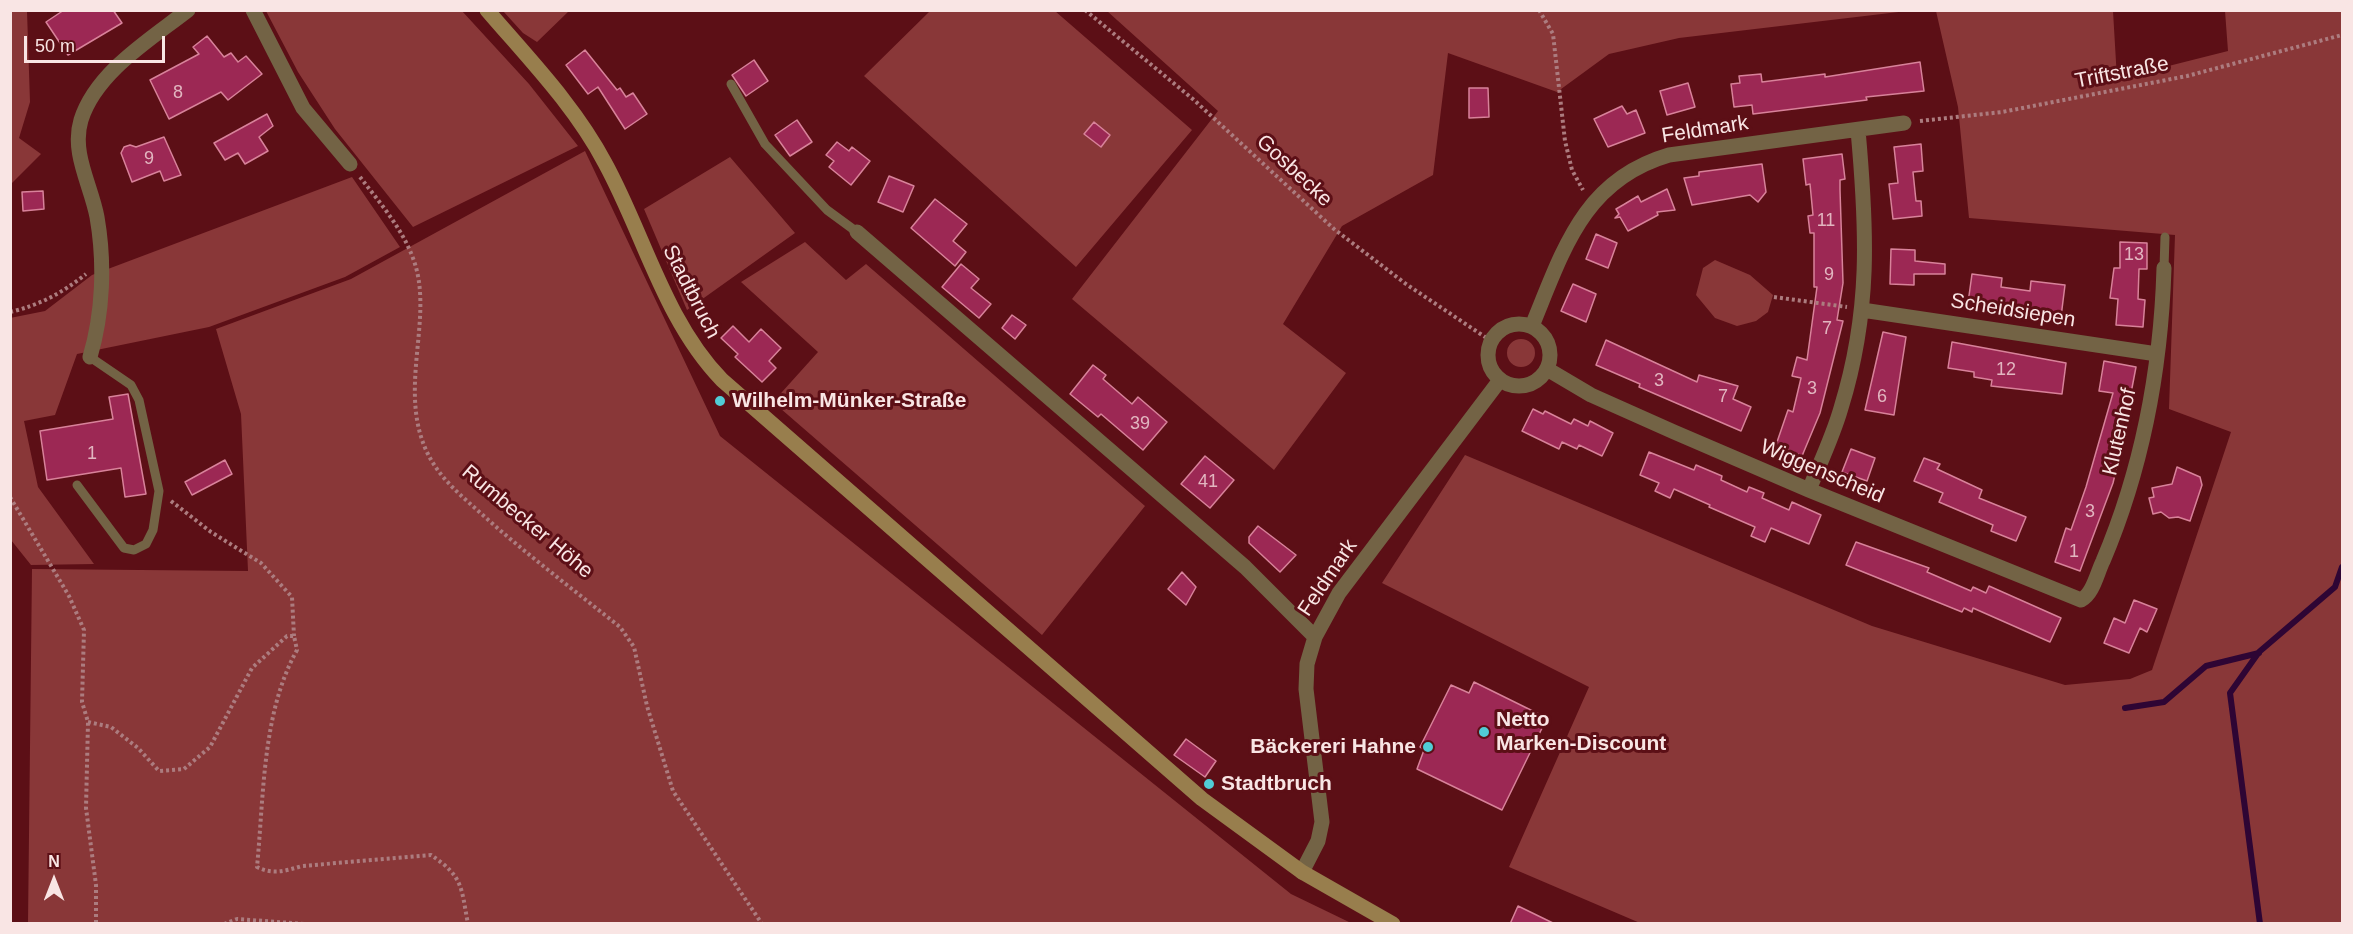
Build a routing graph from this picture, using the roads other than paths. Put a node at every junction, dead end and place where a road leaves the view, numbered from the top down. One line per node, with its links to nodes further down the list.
1 (188, 10): 14 (street)
2 (253, 10): 7 (street)
3 (487, 10): 21 (street, Stadtbruch)
4 (731, 84): 8 (lane)
5 (1904, 123): 6 (street, Feldmark)
6 (1858, 130): 11 (street); 12 (street, Feldmark)
7 (350, 164)
8 (857, 232): 20 (street)
9 (2165, 237): 10 (lane)
10 (2164, 268): 13 (street, Klutenhof)
11 (1862, 310): 13 (street, Scheidsiepen); 18 (street)
12 (1532, 326): 15 (street); 16 (street)
13 (2157, 354): 19 (street, Klutenhof)
14 (90, 357): 17 (lane)
15 (1547, 369): 16 (street); 18 (street, Wiggenscheid)
16 (1500, 380): 20 (street, Feldmark)
17 (77, 485)
18 (1809, 490): 19 (street, Wiggenscheid)
19 (2085, 598)
20 (1315, 637): 21 (street, Feldmark)
21 (1302, 872): 22 (street, Stadtbruch)
22 (1393, 924)

